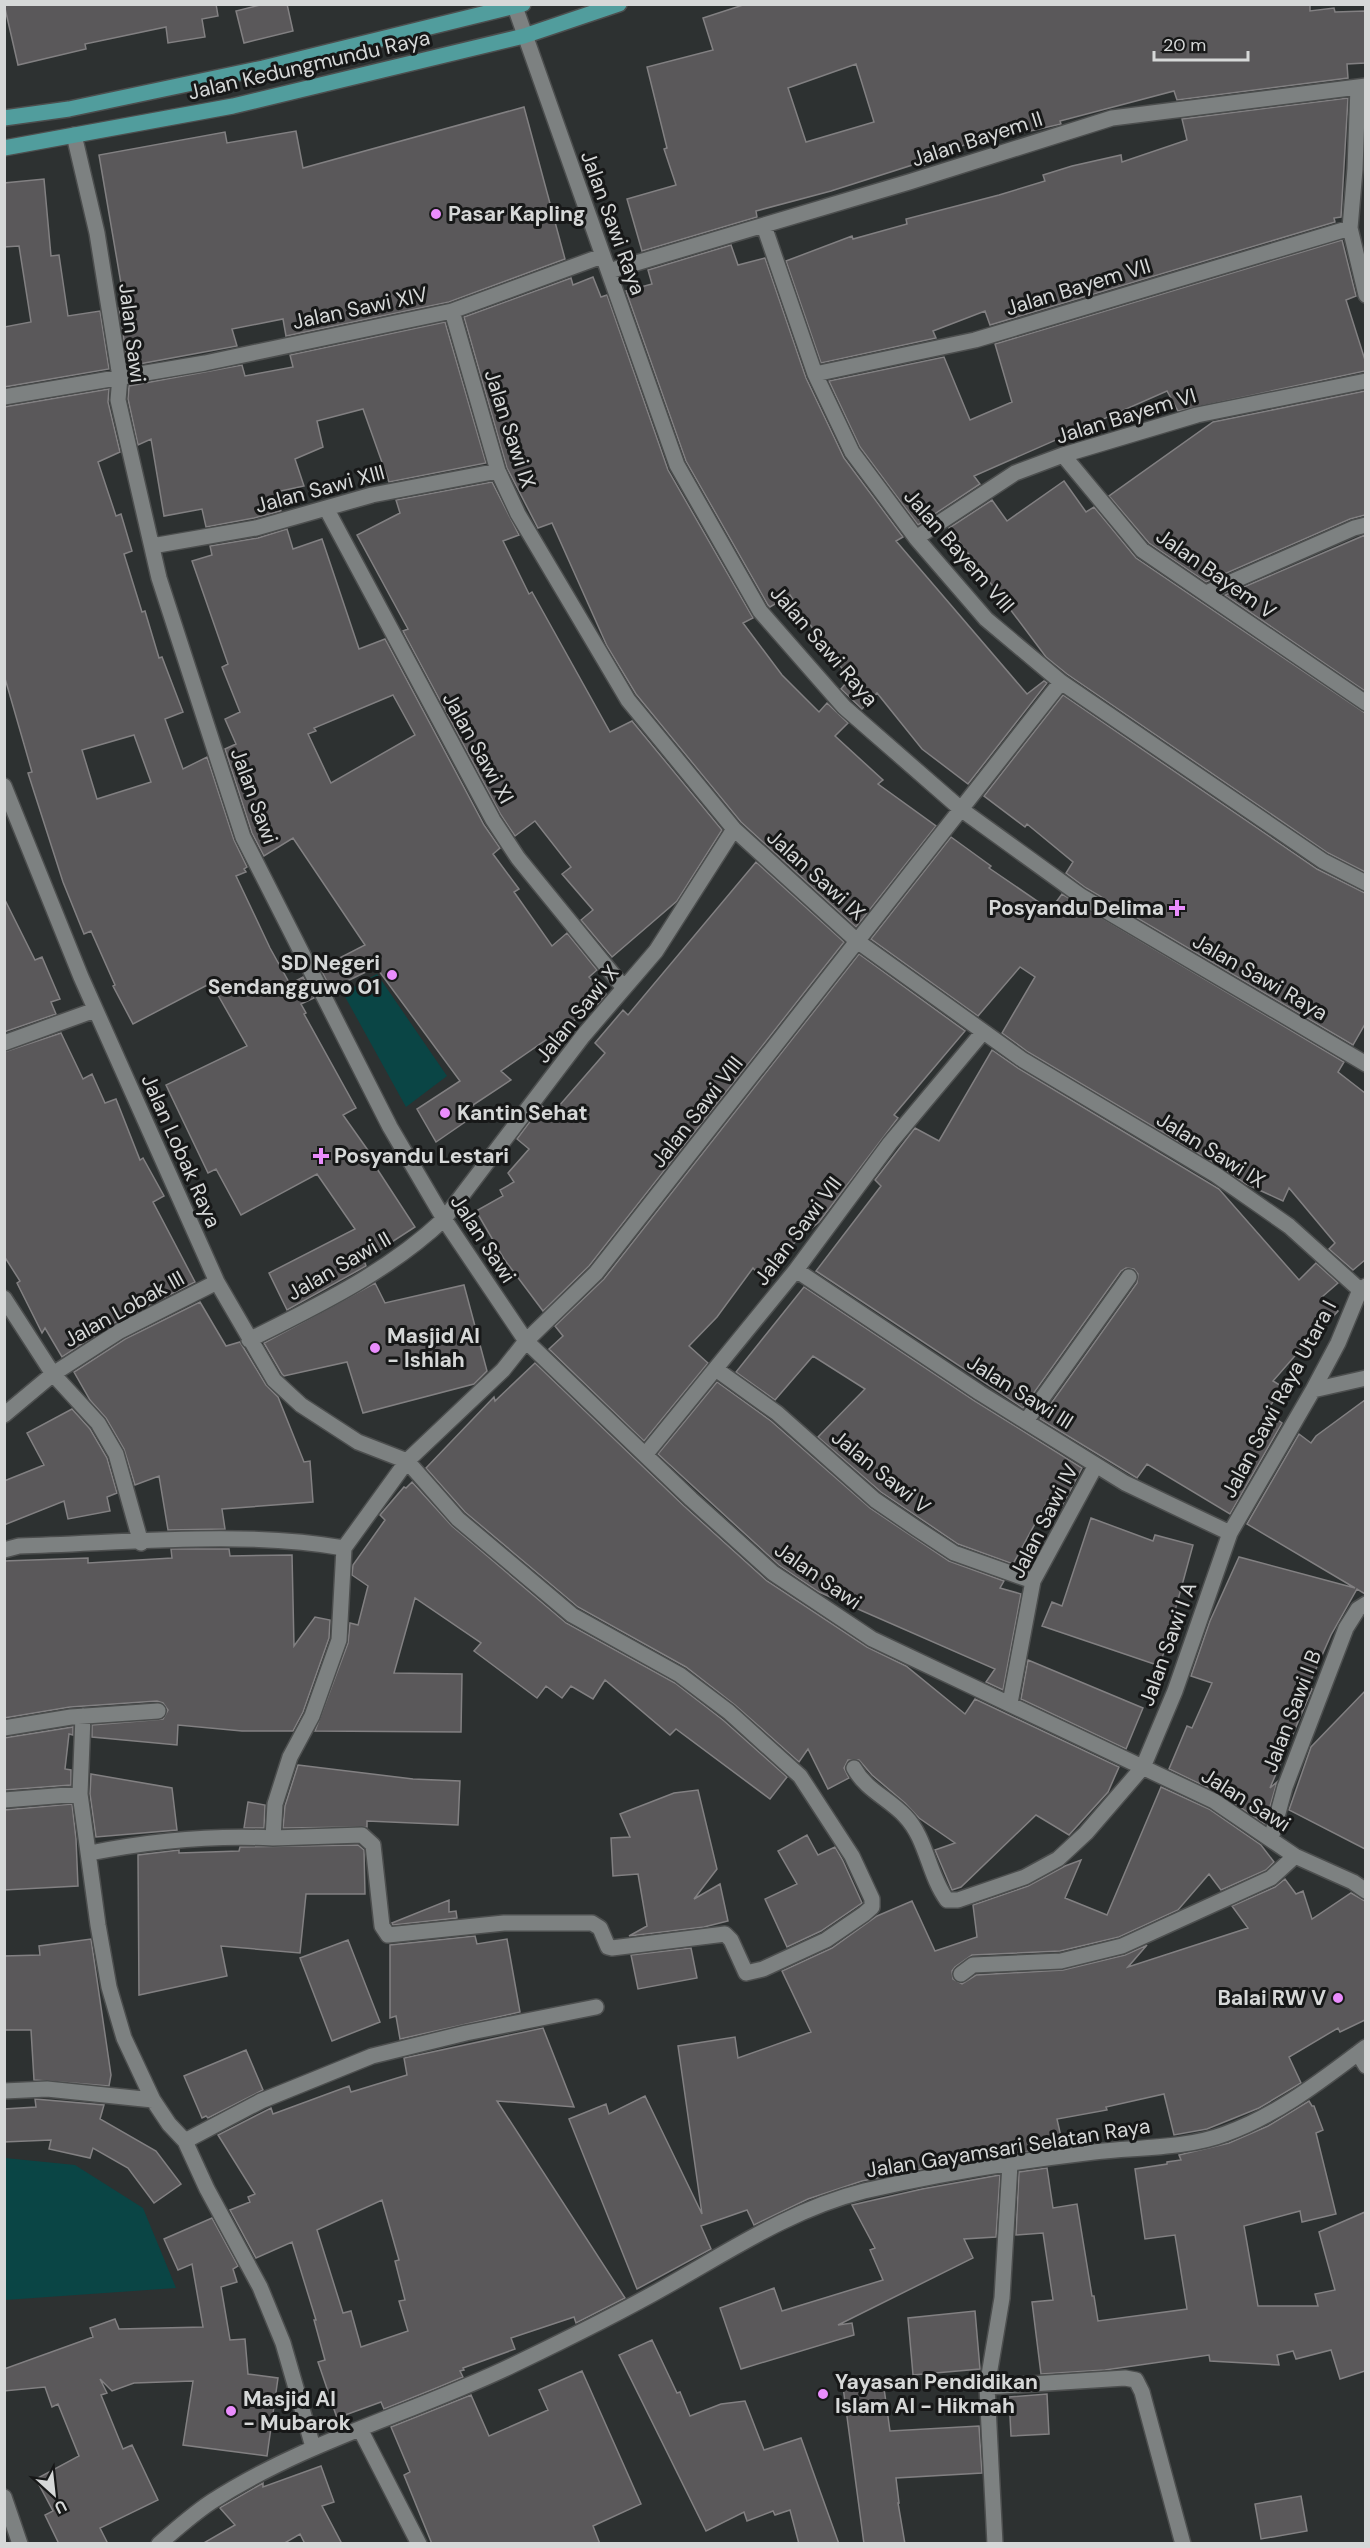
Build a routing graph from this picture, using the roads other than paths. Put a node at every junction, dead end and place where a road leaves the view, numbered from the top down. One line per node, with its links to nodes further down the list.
1 (619, 4): 3 (main road, Jalan Kedungmundu Raya)
2 (517, 6): 3 (street, Jalan Sawi Raya); 5 (main road, Jalan Kedungmundu Raya)
3 (524, 36): 6 (main road, Jalan Kedungmundu Raya); 10 (street, Jalan Sawi Raya)
4 (1361, 86): 8 (street, Jalan Bayem II); 9 (street)
5 (4, 118)
6 (74, 135): 7 (main road, Jalan Kedungmundu Raya); 15 (street, Jalan Sawi)
7 (4, 148)
8 (764, 226): 11 (street, Jalan Bayem II); 14 (street, Jalan Bayem VIII)
9 (1350, 228): 12 (street); 14 (street, Jalan Bayem VII)
10 (602, 256): 11 (street, Jalan Sawi Raya); 13 (street, Jalan Sawi XIV)
11 (609, 271): 28 (street, Jalan Sawi Raya)
12 (1365, 296)
13 (452, 311): 15 (street, Jalan Sawi XIV); 19 (street, Jalan Sawi IX)
14 (815, 374): 22 (street, Jalan Bayem VIII)
15 (120, 377): 17 (street, Jalan Sawi XIV); 23 (street, Jalan Sawi)
16 (1365, 381): 18 (street, Jalan Bayem VI)
17 (4, 397)
18 (1063, 455): 22 (street, Jalan Bayem VI); 24 (street, Jalan Bayem V)
19 (498, 471): 20 (street, Jalan Sawi XIII); 29 (street, Jalan Sawi IX)
20 (326, 508): 23 (street, Jalan Sawi XIII); 32 (street, Jalan Sawi XI)
21 (1365, 525): 24 (street)
22 (916, 538): 25 (street, Jalan Bayem VIII)
23 (152, 546): 37 (street, Jalan Sawi)
24 (1206, 593): 26 (street, Jalan Bayem V)
25 (1061, 682): 28 (street, Jalan Sawi VIII); 30 (street, Jalan Bayem VIII)
26 (1365, 703)
27 (4, 786): 33 (street, Jalan Lobak Raya)
28 (962, 810): 31 (street, Jalan Sawi VIII); 36 (street, Jalan Sawi Raya)
29 (734, 829): 31 (street, Jalan Sawi IX); 32 (street, Jalan Sawi X)
30 (1365, 883)
31 (856, 941): 34 (street, Jalan Sawi IX); 44 (street, Jalan Sawi VIII)
32 (624, 988): 37 (street, Jalan Sawi X)
33 (95, 1011): 35 (street); 40 (street, Jalan Lobak Raya)
34 (983, 1032): 38 (street, Jalan Sawi VII); 41 (street, Jalan Sawi IX)
35 (4, 1043)
36 (1365, 1064)
37 (444, 1219): 43 (street, Jalan Sawi II); 44 (street, Jalan Sawi)
38 (796, 1270): 45 (street, Jalan Sawi VII); 50 (street, Jalan Sawi III)
39 (1129, 1277): 50 (street)
40 (217, 1282): 43 (street, Jalan Lobak Raya); 46 (street, Jalan Lobak III)
41 (1363, 1288): 48 (street, Jalan Sawi Raya Utara I)
42 (4, 1298): 46 (street, Jalan Lobak III)
43 (249, 1340): 52 (street, Jalan Lobak Raya)
44 (526, 1341): 51 (street, Jalan Sawi); 52 (street, Jalan Sawi VIII)
45 (717, 1370): 51 (street, Jalan Sawi VII); 58 (street, Jalan Sawi V)
46 (53, 1374): 49 (street, Jalan Lobak III); 55 (street, Jalan Lobak III)
47 (1365, 1378): 48 (street)
48 (1313, 1390): 54 (street, Jalan Sawi Raya Utara I)
49 (4, 1415)
50 (1026, 1421): 53 (street, Jalan Sawi III)
51 (645, 1455): 60 (street, Jalan Sawi)
52 (407, 1461): 56 (street, Jalan Sawi VIII); 68 (street)
53 (1096, 1465): 54 (street, Jalan Sawi III); 58 (street, Jalan Sawi IV)
54 (1230, 1533): 64 (street, Jalan Sawi I A)
55 (141, 1543): 56 (street); 57 (street)
56 (345, 1548): 68 (street)
57 (4, 1550)
58 (1033, 1581): 60 (street, Jalan Sawi IV)
59 (1365, 1604): 69 (street, Jalan Sawi I B)
60 (1010, 1703): 64 (street, Jalan Sawi)
61 (158, 1712): 62 (street)
62 (83, 1716): 63 (street); 66 (street)
63 (4, 1728)
64 (1143, 1767): 65 (street, Jalan Sawi I A); 69 (street, Jalan Sawi)
65 (854, 1768)
66 (80, 1794): 67 (street); 70 (street)
67 (4, 1800)
68 (273, 1838): 70 (street)
69 (1271, 1839): 71 (street, Jalan Sawi)
70 (90, 1853): 77 (street)
71 (1295, 1856): 72 (street, Jalan Sawi); 73 (street)
72 (1365, 1891)
73 (962, 1974)
74 (596, 2007): 78 (street)
75 (1363, 2055): 79 (street, Jalan Gayamsari Selatan Raya)
76 (4, 2091): 77 (street)
77 (153, 2100): 78 (street)
78 (185, 2141): 82 (street)
79 (1010, 2164): 80 (street); 81 (street, Jalan Gayamsari Selatan Raya)
80 (987, 2387): 87 (street); 88 (street)
81 (360, 2429): 82 (street, Jalan Gayamsari Selatan Raya); 86 (street)
82 (313, 2447): 85 (street, Jalan Gayamsari Selatan Raya)
83 (4, 2497): 84 (street)
84 (20, 2544)
85 (159, 2544)
86 (419, 2544)
87 (995, 2544)
88 (1182, 2544)

